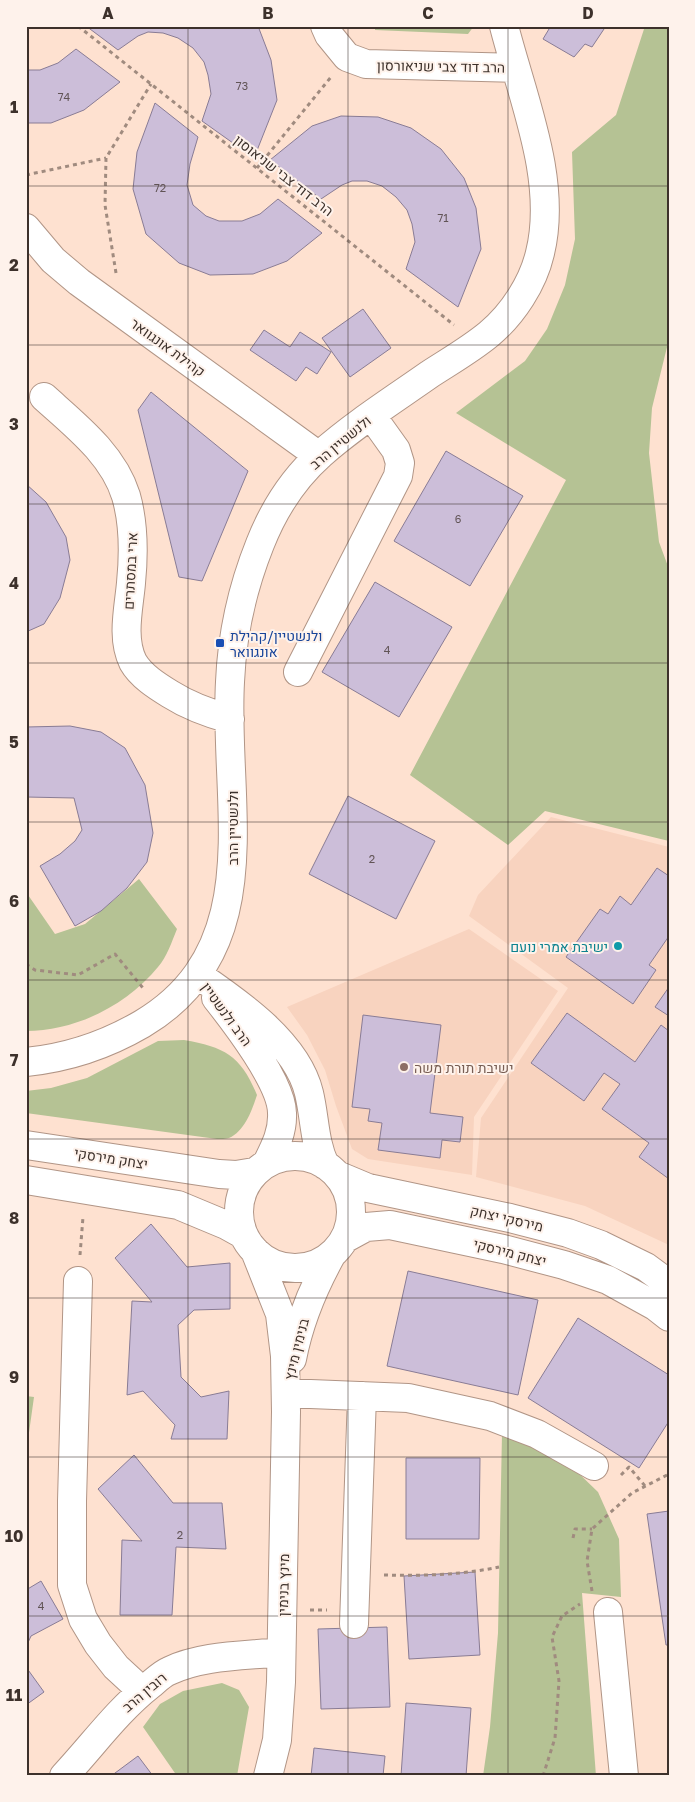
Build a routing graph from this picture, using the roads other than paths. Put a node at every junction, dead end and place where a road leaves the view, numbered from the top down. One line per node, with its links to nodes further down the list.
1 (325, 26): 3 (street, הרב דוד צבי שניאורסון)
2 (504, 26): 3 (street, ולנשטיין הרב)
3 (515, 68): 6 (street, ולנשטיין הרב)
4 (26, 228): 7 (street, קהילת אונגוואר)
5 (44, 397): 9 (street, ארי במסתרים)
6 (372, 415): 7 (street, ולנשטיין הרב); 8 (street)
7 (319, 456): 9 (street, ולנשטיין הרב)
8 (298, 672)
9 (230, 719): 10 (street, ולנשטיין הרב)
10 (198, 975): 11 (street, ולנשטיין הרב); 13 (street, הרב ולנשטיין); 14 (street, הרב ולנשטיין)
11 (26, 1062)
12 (26, 1145): 13 (street, יצחק מירסקי)
13 (260, 1168): 14 (street); 16 (street)
14 (331, 1170): 17 (street); 19 (street, מירסקי יצחק)
15 (26, 1180): 16 (street)
16 (250, 1243): 17 (street); 21 (street, בנימין מינץ)
17 (338, 1246): 20 (street, יצחק מירסקי); 21 (street, בנימין מינץ)
18 (78, 1281): 27 (street)
19 (669, 1284)
20 (669, 1317)
21 (286, 1393): 22 (street); 26 (street, מינץ בנימין)
22 (362, 1396): 23 (street); 25 (street)
23 (594, 1466)
24 (608, 1612): 30 (street)
25 (354, 1624)
26 (281, 1652): 27 (street, רובין הרב); 29 (street, מינץ בנימין)
27 (142, 1691): 28 (street, רובין הרב)
28 (64, 1776)
29 (268, 1776)
30 (624, 1776)

